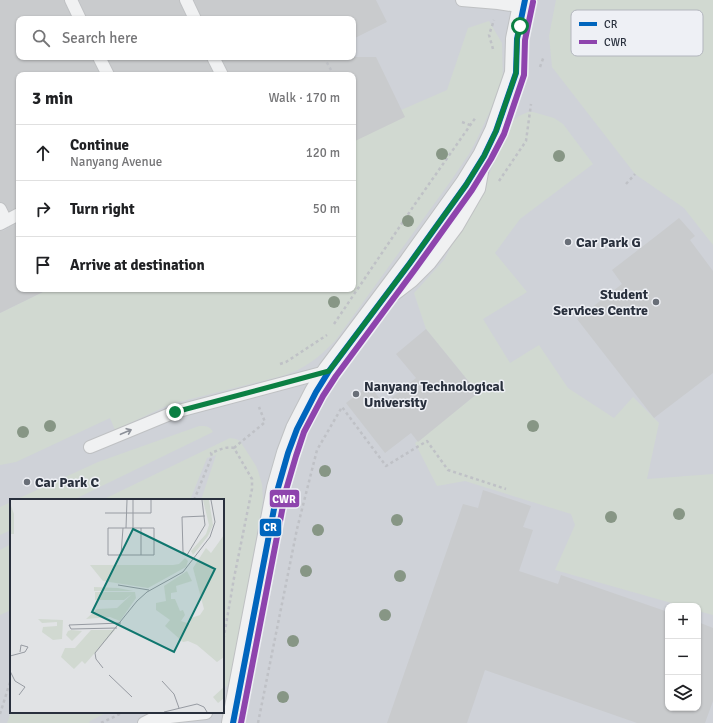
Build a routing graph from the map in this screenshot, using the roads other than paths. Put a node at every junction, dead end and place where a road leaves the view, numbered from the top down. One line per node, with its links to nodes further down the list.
1 (71, 0): 6 (lane)
2 (186, 0): 7 (lane)
3 (462, 0): 4 (lane)
4 (467, 0): 5 (lane)
5 (524, 3): 15 (street)
6 (79, 16)
7 (194, 16)
8 (100, 60): 10 (lane)
9 (214, 60): 11 (lane)
10 (106, 72)
11 (220, 72)
12 (0, 209): 14 (lane)
13 (16, 216): 14 (lane)
14 (3, 222)
15 (329, 371): 16 (lane, one-way to 15); 17 (street)
16 (90, 447)
17 (230, 702): 21 (street)
18 (208, 713): 19 (lane); 20 (lane)
19 (144, 723)
20 (186, 723)
21 (233, 723)

